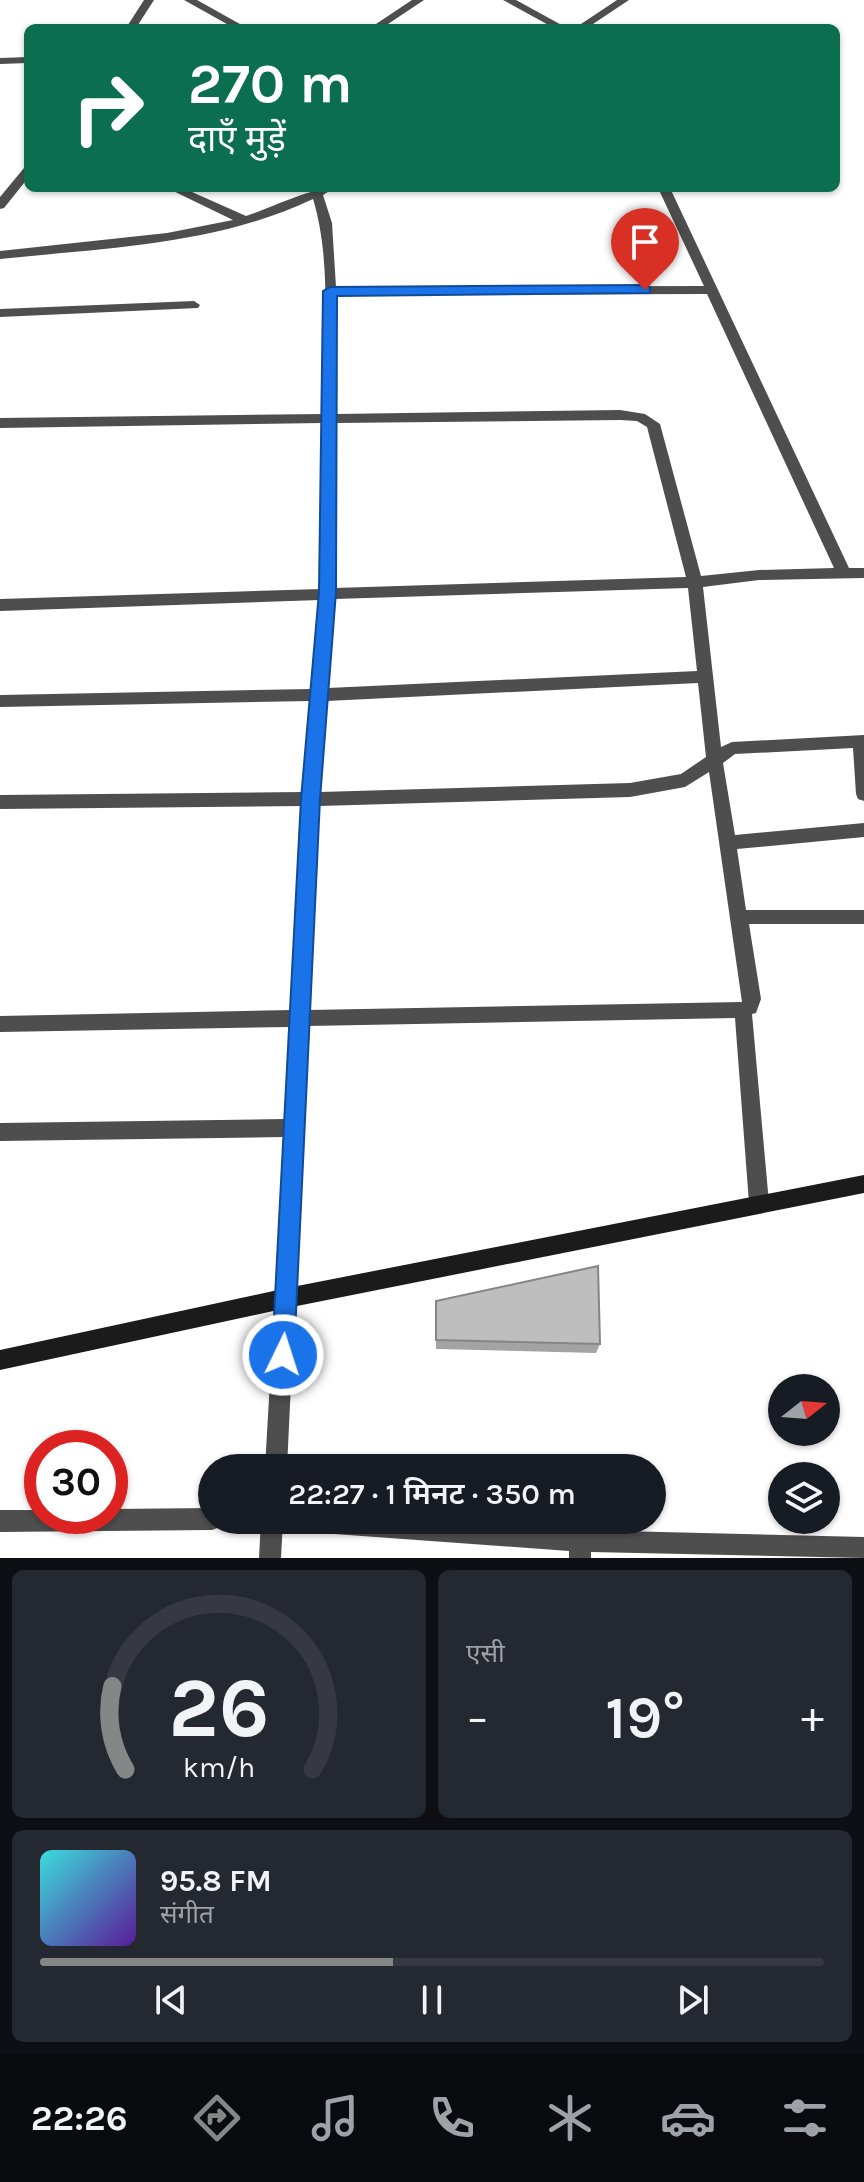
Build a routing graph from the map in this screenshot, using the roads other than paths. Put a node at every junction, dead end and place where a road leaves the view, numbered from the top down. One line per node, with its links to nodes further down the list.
1 (149, 0): 6 (street)
2 (189, 0): 7 (street)
3 (419, 0): 8 (street)
4 (508, 0): 9 (street)
5 (624, 0): 10 (street)
6 (134, 24)
7 (234, 24)
8 (381, 24)
9 (554, 24)
10 (593, 24)
11 (24, 60): 12 (street)
12 (0, 61)
13 (24, 175): 18 (street)
14 (182, 192): 19 (street)
15 (319, 192): 19 (street)
16 (322, 192): 22 (street)
17 (666, 192): 21 (street)
18 (0, 205)
19 (244, 220): 20 (street)
20 (0, 255)
21 (708, 290): 22 (street); 27 (street)
22 (330, 291): 25 (street)
23 (194, 305): 24 (street)
24 (0, 313)
25 (327, 417): 26 (street); 29 (street); 30 (street)
26 (0, 423)
27 (844, 573): 28 (street); 29 (street)
28 (864, 573)
29 (695, 582): 30 (street); 32 (street)
30 (328, 592): 31 (street); 33 (street)
31 (0, 605)
32 (706, 677): 33 (street); 36 (street)
33 (319, 695): 34 (street); 38 (street)
34 (0, 701)
35 (862, 741): 36 (street); 37 (street)
36 (714, 756): 38 (street); 41 (street)
37 (864, 794)
38 (311, 799): 39 (street); 45 (street)
39 (0, 802)
40 (864, 830): 41 (street)
41 (728, 843): 42 (street)
42 (740, 917): 43 (street); 44 (street)
43 (864, 917)
44 (743, 1010): 45 (street); 50 (street)
45 (300, 1016): 46 (street); 47 (street)
46 (0, 1024)
47 (295, 1128): 48 (street); 51 (street)
48 (0, 1132)
49 (864, 1184): 50 (street)
50 (759, 1203): 51 (street)
51 (287, 1298): 52 (street); 53 (street)
52 (0, 1360)
53 (277, 1454)
54 (198, 1519): 55 (street)
55 (0, 1521)
56 (271, 1534): 60 (street)
57 (432, 1534): 59 (street)
58 (864, 1548): 59 (street)
59 (580, 1549)
60 (270, 1558)

